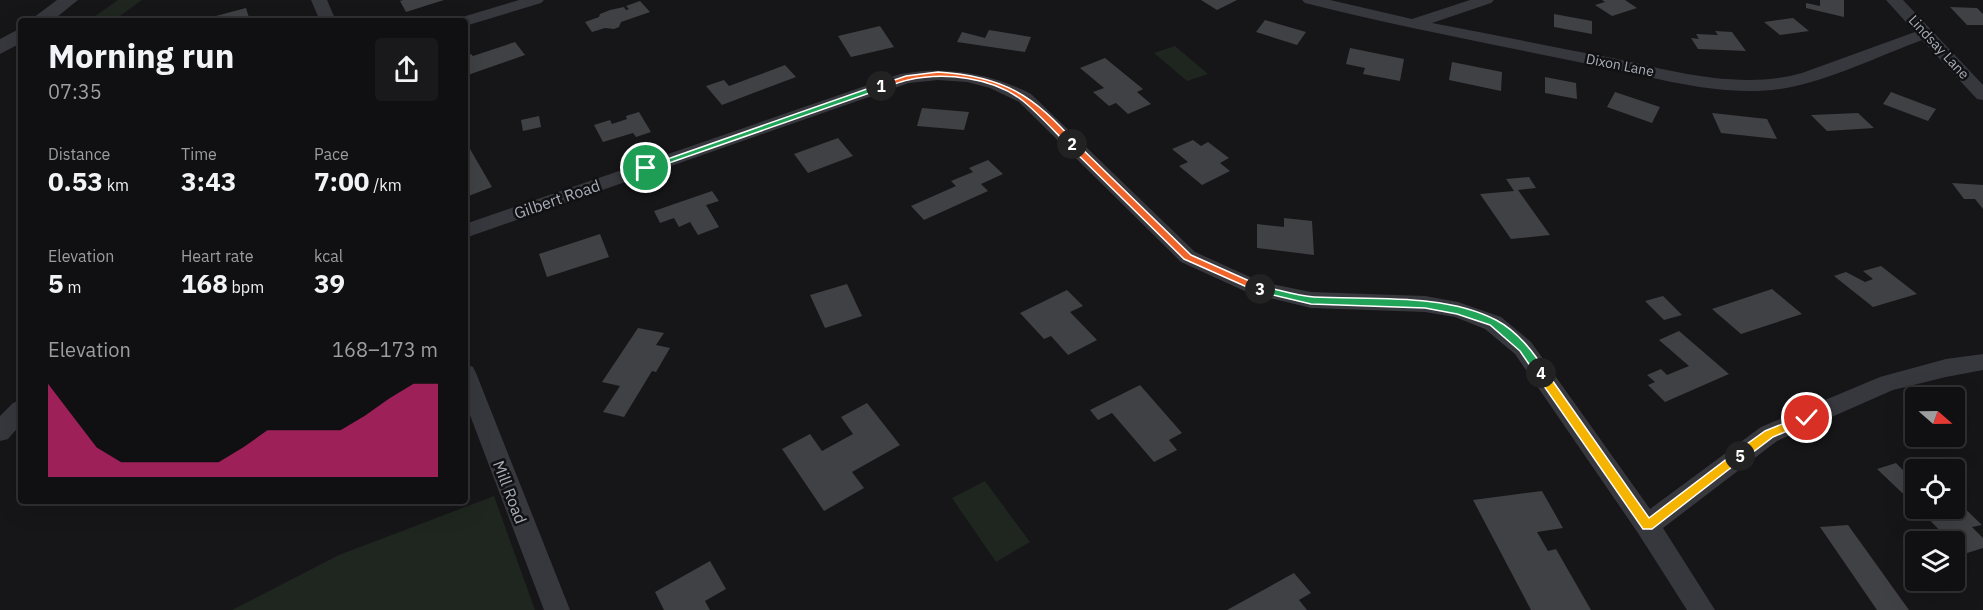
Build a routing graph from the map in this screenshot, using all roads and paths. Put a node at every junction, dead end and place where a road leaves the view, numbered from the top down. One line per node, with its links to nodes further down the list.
1 (69, 0): 7 (street)
2 (319, 0): 8 (street)
3 (536, 0): 9 (street)
4 (1310, 0): 10 (street, Dixon Lane)
5 (1486, 0): 10 (street)
6 (1894, 0): 11 (street, Lindsay Lane)
7 (43, 18)
8 (327, 18)
9 (468, 20)
10 (1414, 24): 11 (street, Dixon Lane)
11 (1926, 33): 14 (street, Lindsay Lane)
12 (18, 36): 13 (street)
13 (0, 48)
14 (1983, 95)
15 (468, 230): 20 (street, Gilbert Road)
16 (1983, 362): 20 (street)
17 (468, 381): 21 (street, Mill Road)
18 (18, 412): 19 (street)
19 (0, 432)
20 (1647, 525): 22 (street, Gilbert Road)
21 (556, 610)
22 (1702, 610)

